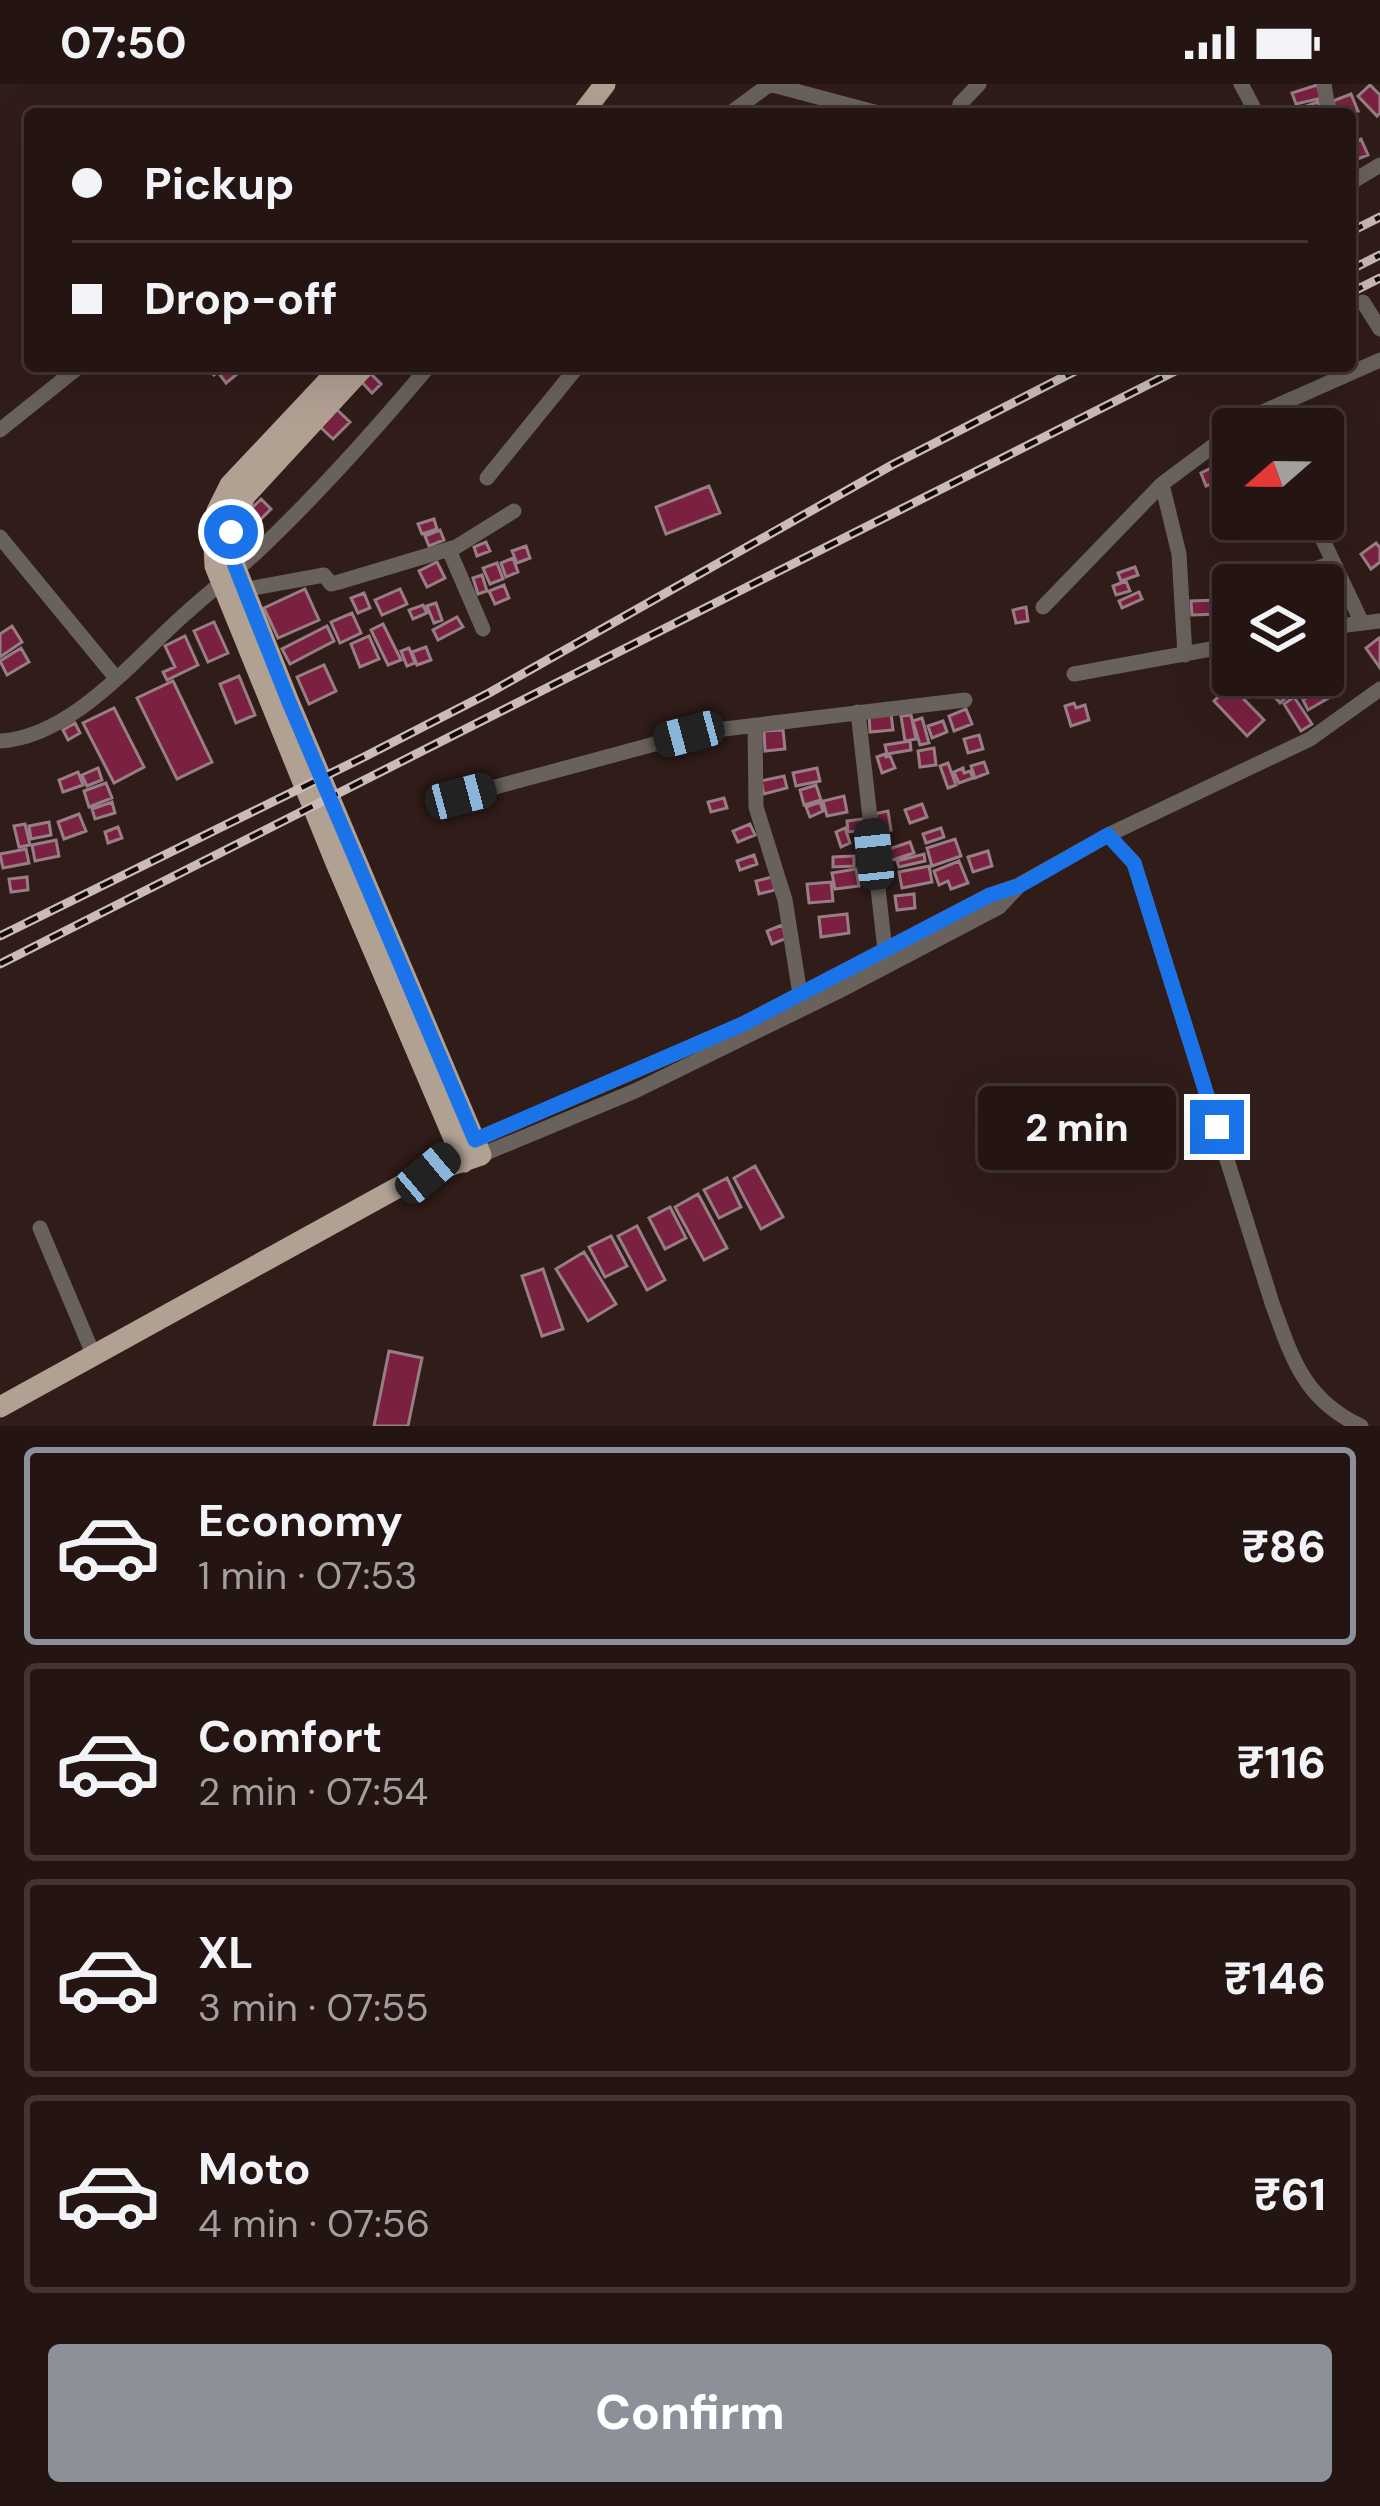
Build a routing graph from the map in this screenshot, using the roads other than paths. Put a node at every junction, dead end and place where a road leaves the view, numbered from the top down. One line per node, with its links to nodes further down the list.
1 (605, 84): 4 (main road)
2 (770, 84): 5 (street); 6 (street)
3 (979, 84): 7 (street)
4 (586, 108)
5 (736, 108)
6 (846, 108)
7 (960, 108)
8 (1364, 302): 9 (street)
9 (1380, 329)
10 (72, 372): 17 (street)
11 (336, 372): 44 (main road)
12 (359, 372): 44 (main road)
13 (424, 372): 27 (street)
14 (573, 372): 19 (street)
15 (1353, 372): 16 (street)
16 (1272, 408)
17 (0, 430)
18 (1212, 446): 20 (street)
19 (488, 478)
20 (1162, 484): 28 (street); 34 (street)
21 (514, 511): 24 (street)
22 (0, 537): 36 (street)
23 (1322, 540): 25 (street)
24 (449, 550): 27 (street); 32 (street)
25 (1333, 563): 26 (street); 30 (street)
26 (1330, 564)
27 (205, 596): 36 (street)
28 (1043, 607)
29 (1380, 621): 30 (street)
30 (1362, 623): 31 (street)
31 (1344, 625)
32 (483, 629)
33 (1212, 649): 34 (street)
34 (1185, 655): 35 (street)
35 (1074, 674)
36 (116, 678): 41 (street)
37 (1380, 689): 43 (street)
38 (965, 700): 39 (street)
39 (858, 712): 40 (street); 46 (street)
40 (755, 725): 42 (street); 47 (street)
41 (0, 742)
42 (461, 796)
43 (1108, 835): 45 (street); 52 (street)
44 (345, 859): 48 (main road)
45 (1019, 886): 46 (street); 48 (street)
46 (885, 950): 47 (street)
47 (800, 994): 48 (street)
48 (469, 1151): 50 (main road)
49 (40, 1228): 50 (street)
50 (94, 1356): 51 (main road)
51 (0, 1407)
52 (1361, 1426)

